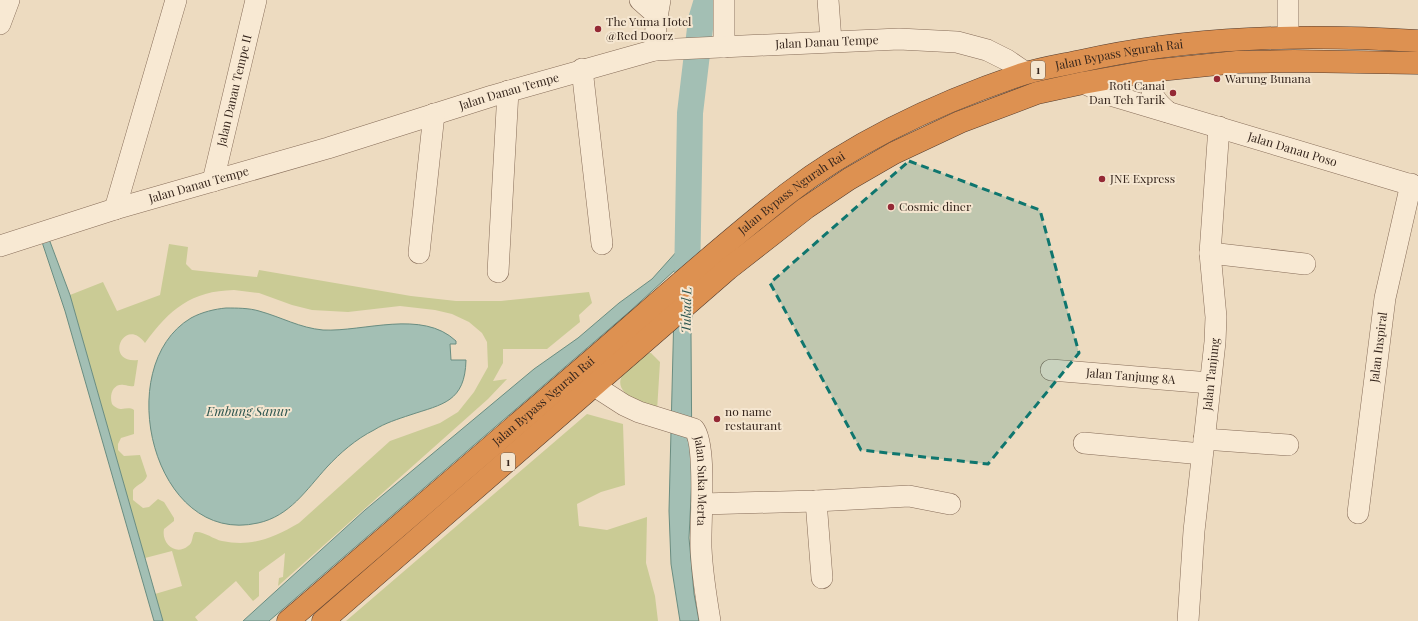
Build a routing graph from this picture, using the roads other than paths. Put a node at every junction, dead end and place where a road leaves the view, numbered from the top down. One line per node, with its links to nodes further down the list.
1 (9, 0): 9 (street)
2 (176, 0): 26 (street)
3 (256, 0): 24 (street, Jalan Danau Tempe II)
4 (640, 0): 8 (street)
5 (724, 0): 13 (street)
6 (828, 0): 12 (street)
7 (1288, 0): 10 (street)
8 (659, 8): 14 (street)
9 (0, 24)
10 (1288, 37): 11 (highway, Jalan Bypass Ngurah Rai / 1); 18 (highway, Jalan Bypass Ngurah Rai / 1)
11 (1418, 40)
12 (831, 42): 13 (street, Jalan Danau Tempe); 18 (street, Jalan Danau Tempe)
13 (720, 47): 14 (street, Jalan Danau Tempe)
14 (664, 50): 16 (street, Jalan Danau Tempe)
15 (1418, 64): 17 (highway, Jalan Bypass Ngurah Rai / 1)
16 (582, 69): 20 (street, Jalan Danau Tempe); 27 (street)
17 (1150, 71): 19 (highway, Jalan Bypass Ngurah Rai / 1); 21 (street, Jalan Danau Poso)
18 (1026, 73): 32 (highway, Jalan Bypass Ngurah Rai / 1)
19 (1083, 83): 21 (street, Jalan Danau Poso); 32 (highway, Jalan Bypass Ngurah Rai / 1)
20 (508, 92): 22 (street, Jalan Danau Tempe); 33 (street)
21 (1168, 112): 23 (street, Jalan Danau Poso)
22 (434, 114): 24 (street, Jalan Danau Tempe); 29 (street)
23 (1218, 127): 25 (street, Jalan Danau Poso); 30 (street, Jalan Tanjung)
24 (213, 181): 26 (street, Jalan Danau Tempe)
25 (1414, 185): 44 (street, Jalan Inspiral)
26 (115, 209): 28 (street, Jalan Danau Tempe)
27 (602, 244)
28 (0, 246)
29 (419, 253)
30 (1210, 253): 31 (street); 36 (street, Jalan Tanjung)
31 (1305, 264)
32 (713, 268): 34 (highway, Jalan Bypass Ngurah Rai / 1)
33 (498, 272)
34 (628, 341): 37 (highway, Jalan Bypass Ngurah Rai / 1); 45 (highway, Jalan Bypass Ngurah Rai / 1)
35 (1051, 370): 36 (street, Jalan Tanjung 8A)
36 (1210, 383): 40 (street, Jalan Tanjung)
37 (593, 385): 42 (street, Jalan Suka Merta); 46 (highway, Jalan Bypass Ngurah Rai / 1)
38 (1084, 443): 40 (street)
39 (1288, 445): 40 (street)
40 (1203, 447): 51 (street, Jalan Tanjung)
41 (816, 501): 42 (street); 43 (street); 47 (street)
42 (702, 504): 50 (street, Jalan Suka Merta)
43 (950, 504)
44 (1358, 513)
45 (363, 557): 46 (highway); 48 (highway, Jalan Bypass Ngurah Rai / 1)
46 (379, 573): 49 (highway, Jalan Bypass Ngurah Rai / 1)
47 (822, 578)
48 (288, 621)
49 (323, 621)
50 (710, 621)
51 (1188, 621)

